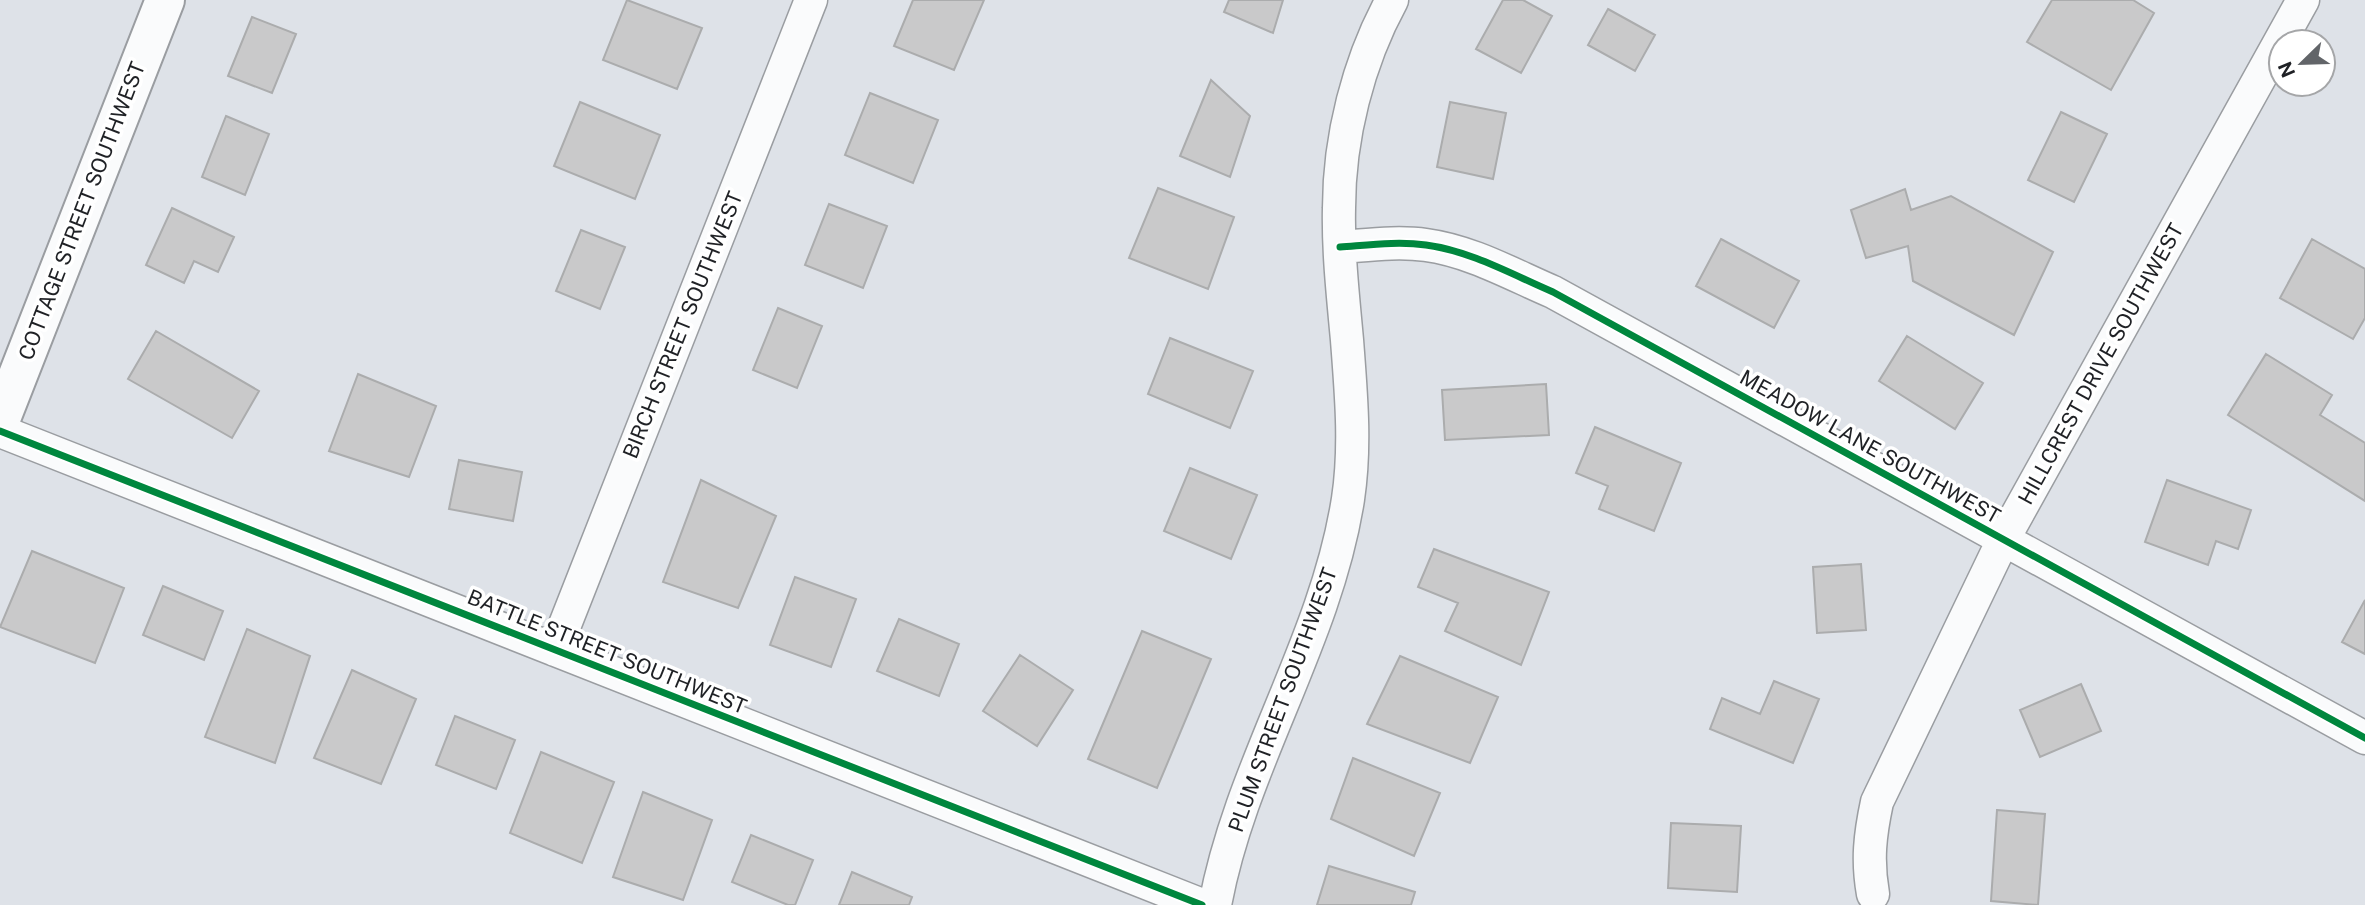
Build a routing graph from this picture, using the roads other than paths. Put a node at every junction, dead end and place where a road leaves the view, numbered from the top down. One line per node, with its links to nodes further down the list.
1 (165, 0): 6 (street, COTTAGE STREET SOUTHWEST)
2 (811, 0): 9 (street, BIRCH STREET SOUTHWEST)
3 (1392, 0): 5 (street, PLUM STREET SOUTHWEST)
4 (2303, 0): 8 (street, HILLCREST DRIVE SOUTHWEST)
5 (1340, 247): 8 (street, MEADOW LANE SOUTHWEST); 13 (street, PLUM STREET SOUTHWEST)
6 (0, 421)
7 (0, 431): 9 (street, BATTLE STREET SOUTHWEST)
8 (2003, 540): 10 (street, MEADOW LANE SOUTHWEST); 11 (street, HILLCREST DRIVE SOUTHWEST)
9 (555, 650): 12 (street, BATTLE STREET SOUTHWEST)
10 (2365, 738)
11 (1873, 894)
12 (1202, 905)
13 (1215, 905)

